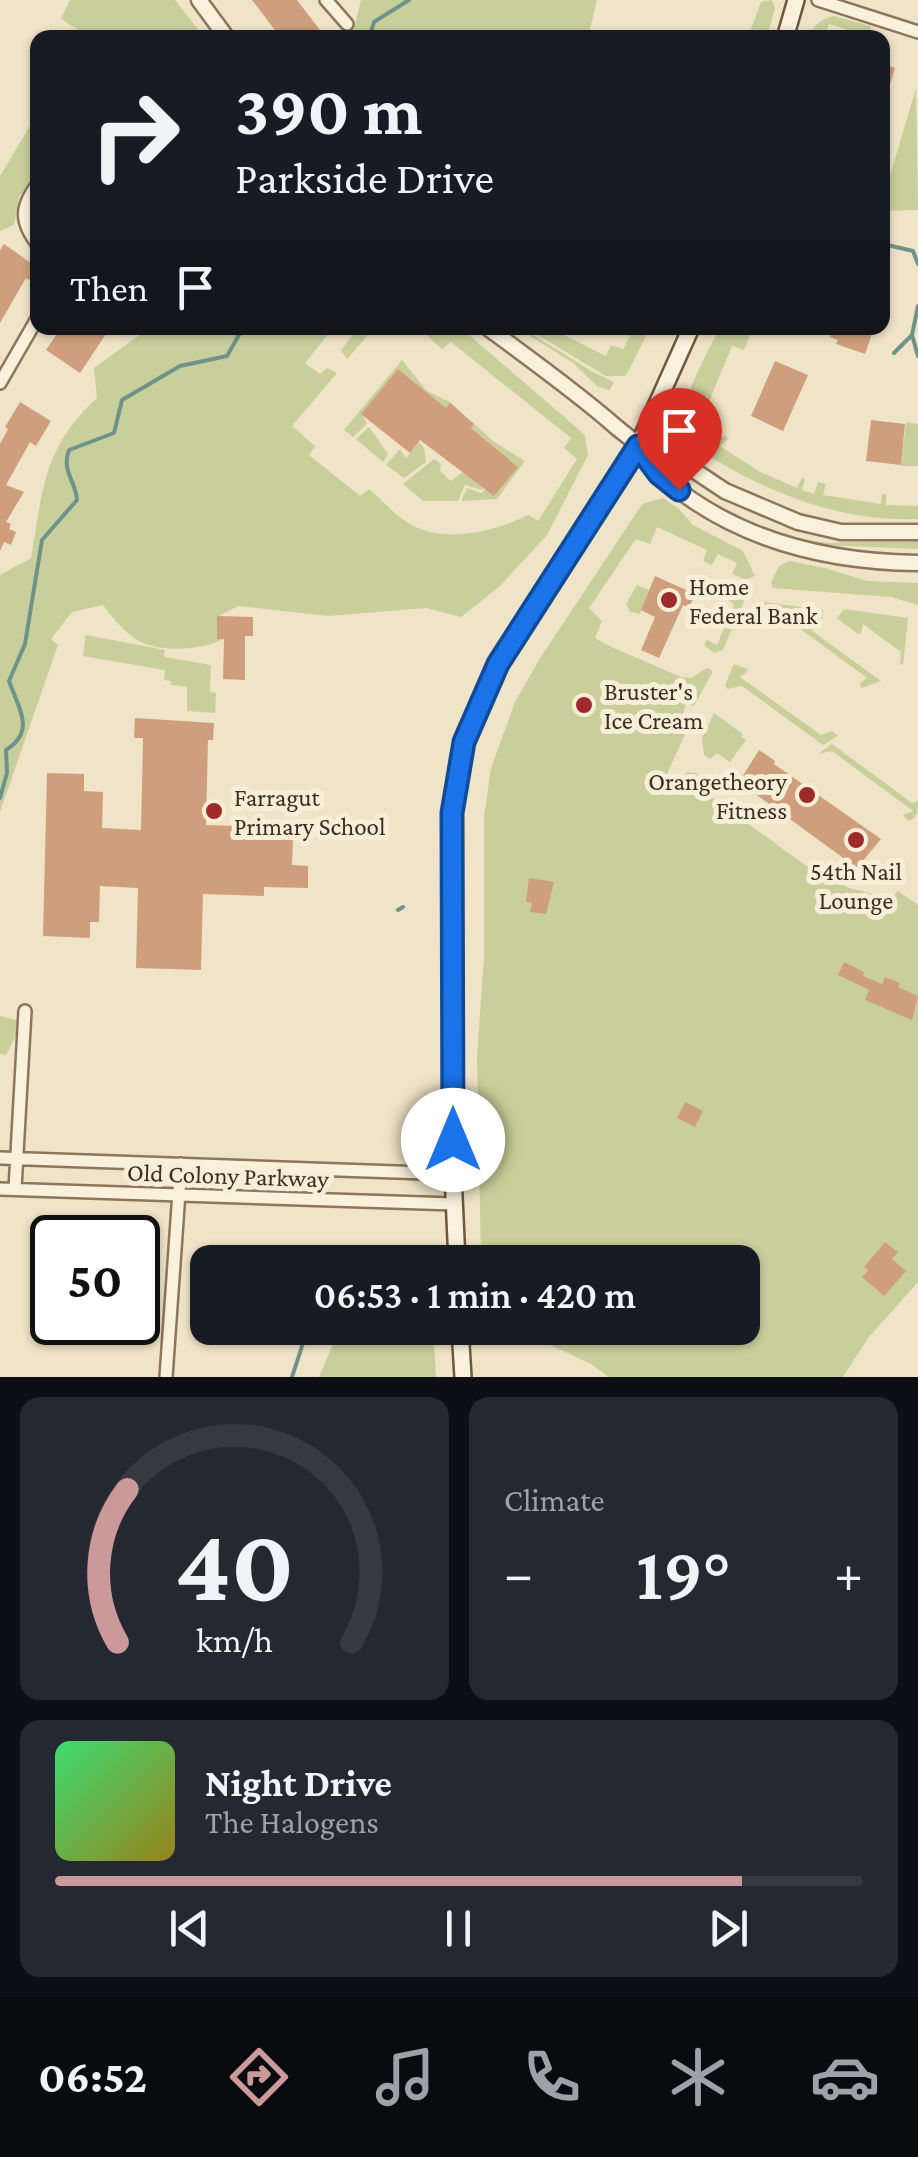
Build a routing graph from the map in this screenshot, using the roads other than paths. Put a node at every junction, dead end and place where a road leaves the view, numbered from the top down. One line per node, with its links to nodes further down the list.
1 (199, 0): 6 (street)
2 (326, 0): 5 (street)
3 (796, 0): 7 (main road)
4 (818, 0): 8 (street)
5 (347, 24)
6 (221, 30)
7 (787, 30)
8 (918, 32)
9 (30, 196): 10 (street)
10 (30, 230)
11 (30, 331): 14 (street)
12 (497, 335): 15 (street)
13 (688, 335): 15 (main road)
14 (0, 382)
15 (638, 446): 16 (street); 17 (street); 22 (main road)
16 (918, 532)
17 (918, 562)
18 (25, 1012): 20 (street)
19 (0, 1158): 20 (street, Old Colony Parkway)
20 (17, 1159): 21 (street, Old Colony Parkway); 24 (street)
21 (180, 1164): 22 (street, Old Colony Parkway); 25 (street)
22 (453, 1174): 26 (main road)
23 (0, 1189): 24 (street, Old Colony Parkway)
24 (15, 1189): 25 (street, Old Colony Parkway)
25 (178, 1196): 26 (street, Old Colony Parkway); 29 (street)
26 (454, 1204): 27 (main road)
27 (456, 1245)
28 (461, 1345): 30 (main road)
29 (166, 1377)
30 (463, 1377)

